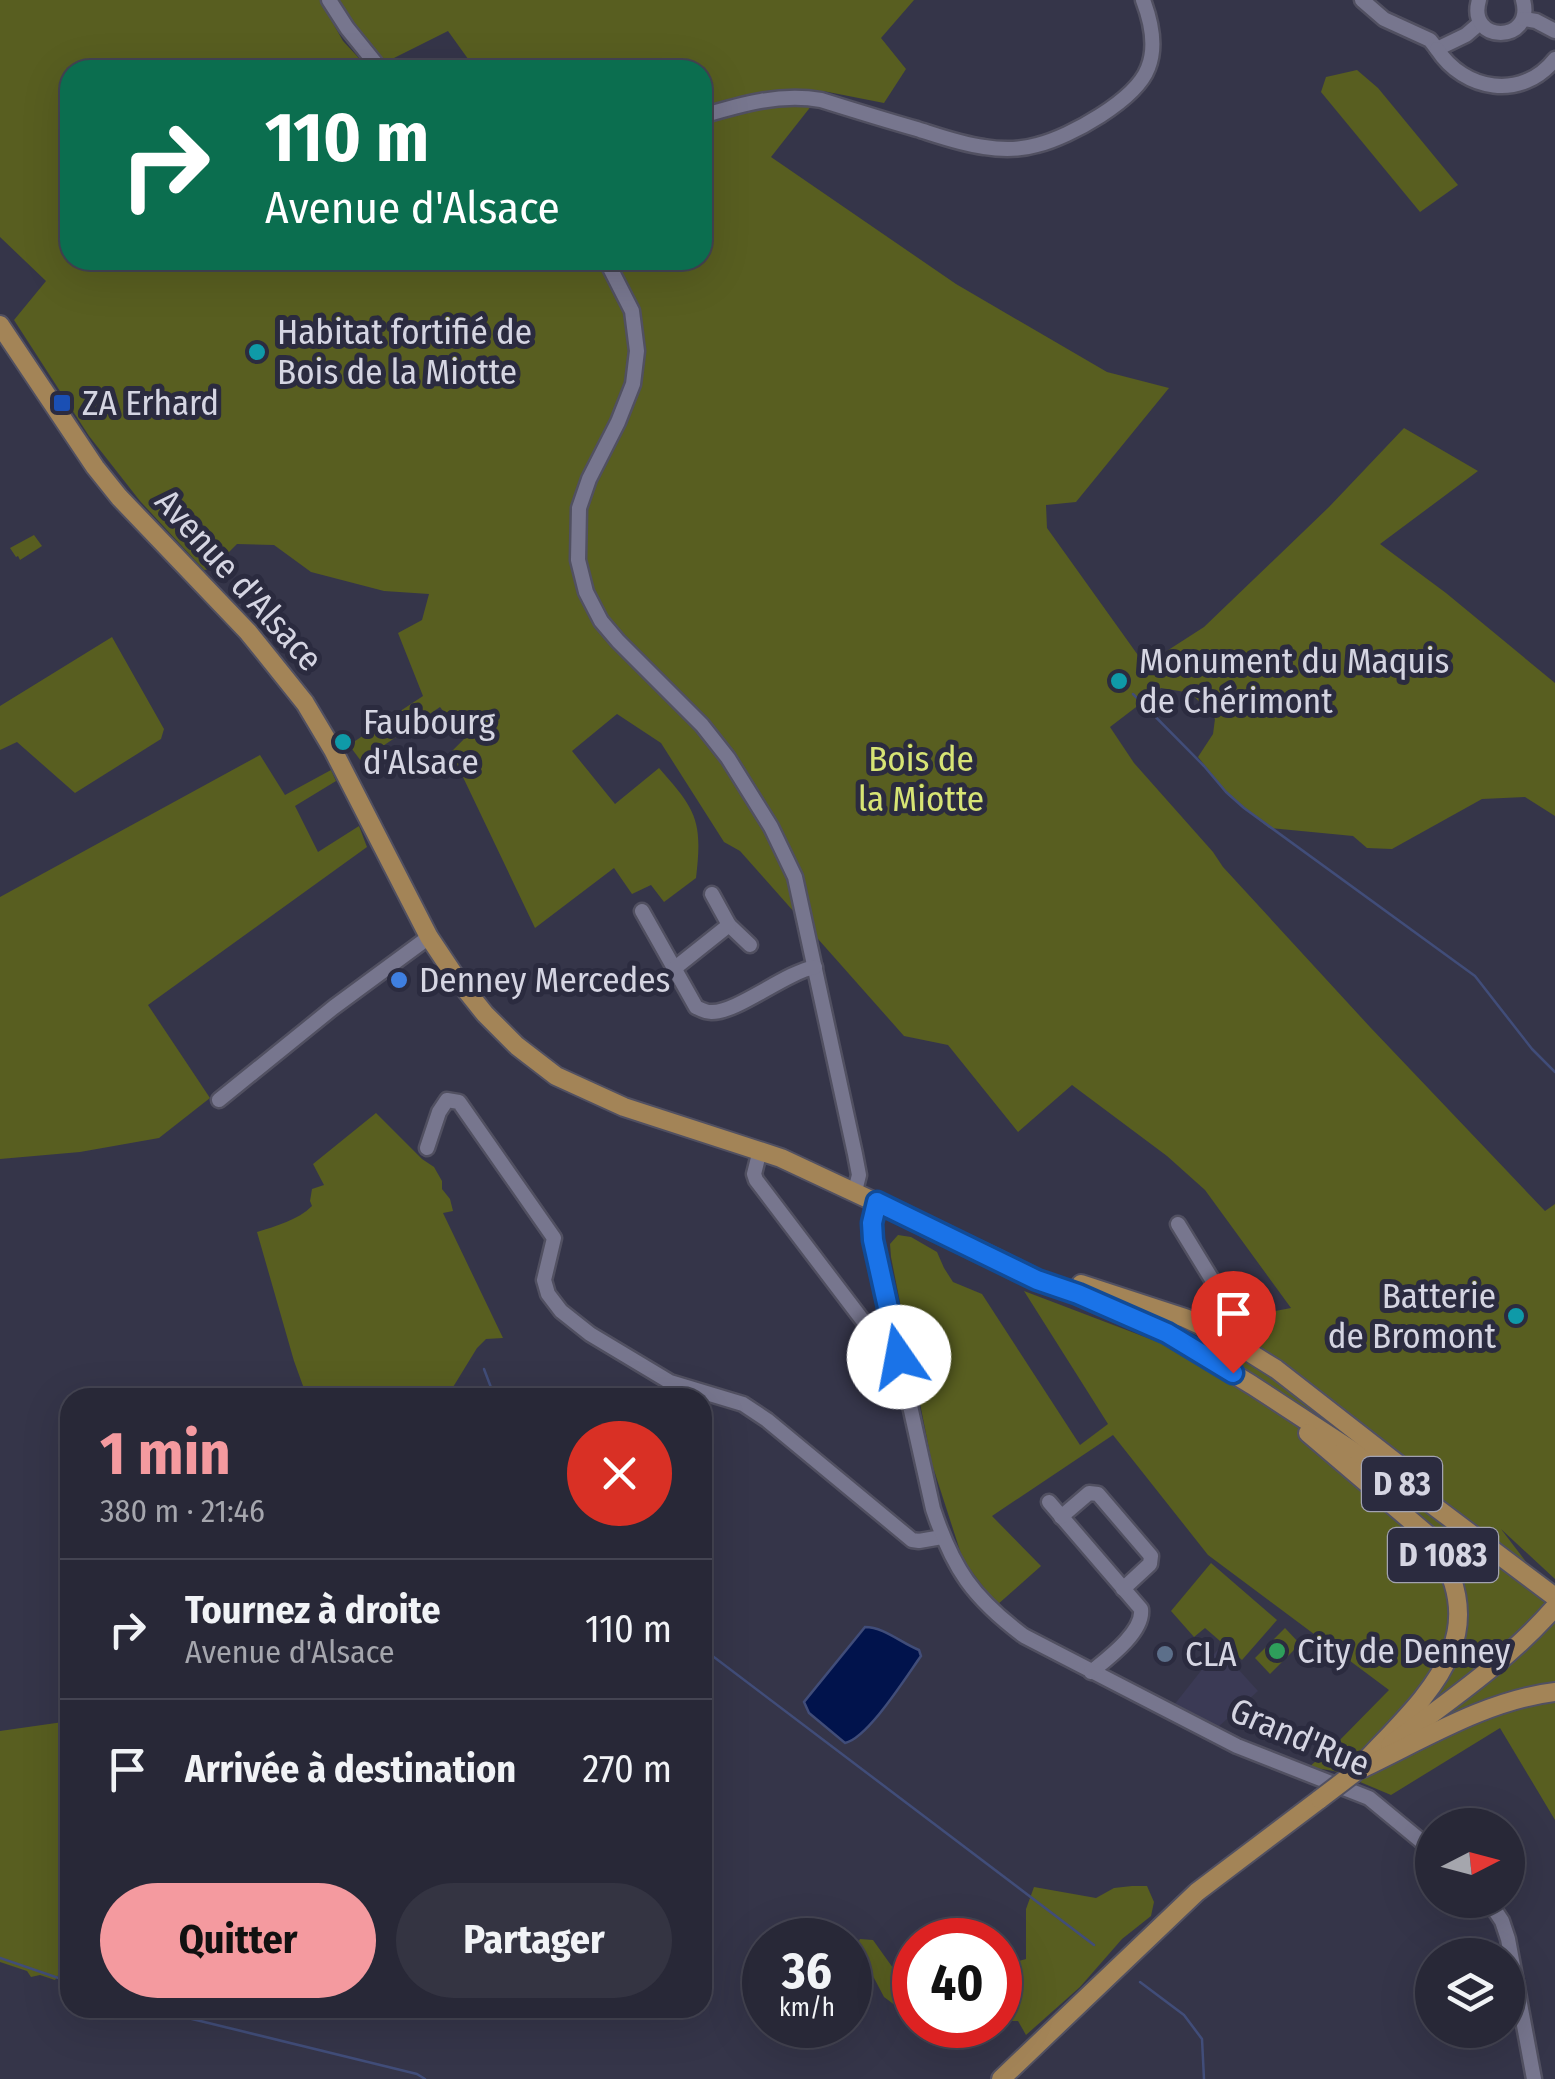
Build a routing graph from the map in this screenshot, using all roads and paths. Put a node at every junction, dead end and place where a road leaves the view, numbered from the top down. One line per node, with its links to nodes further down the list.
1 (329, 0): 11 (street)
2 (1144, 0): 12 (street)
3 (1362, 0): 9 (street)
4 (1523, 0): 6 (street)
5 (1475, 1): 7 (street)
6 (1524, 19): 7 (street); 8 (street)
7 (1480, 23): 9 (street)
8 (1555, 31)
9 (1436, 49): 10 (street)
10 (1555, 59)
11 (373, 60)
12 (712, 113)
13 (613, 270): 20 (street)
14 (0, 326): 18 (main road, Avenue d'Alsace / D 83)
15 (712, 894): 17 (street)
16 (642, 912): 21 (street)
17 (729, 925): 19 (street); 21 (street)
18 (430, 937): 22 (street); 24 (main road, Avenue d'Alsace / D 83)
19 (750, 945)
20 (815, 967): 21 (street); 25 (street)
21 (676, 968)
22 (219, 1100)
23 (427, 1148): 32 (street)
24 (760, 1150): 25 (main road, Avenue d'Alsace / D 83); 29 (street)
25 (855, 1191): 26 (main road, Avenue d'Alsace / D 83)
26 (877, 1202): 28 (main road, Avenue d'Alsace / D 83); 29 (street, Grand'Rue)
27 (1178, 1224): 30 (street)
28 (999, 1260): 30 (main road, Avenue d'Alsace / D 83); 31 (main road, Avenue d'Alsace / D 83)
29 (891, 1319): 36 (street, Grand'Rue)
30 (1220, 1334): 38 (main road, D 83)
31 (1252, 1385): 38 (main road, D 83); 41 (main road, D 1083)
32 (692, 1388)
33 (712, 1393): 36 (street)
34 (1049, 1502): 35 (street)
35 (1061, 1517): 37 (street); 37 (street)
36 (942, 1537): 39 (street, Grand'Rue)
37 (1123, 1588): 39 (street)
38 (1552, 1594): 41 (main road, D 1083)
39 (1091, 1672): 42 (street, Grand'Rue)
40 (1555, 1692): 41 (main road, D 1083)
41 (1354, 1773): 44 (main road, D 1083, bridge)
42 (1415, 1836)
43 (1500, 1918): 45 (street)
44 (1001, 2079)
45 (1534, 2079)

